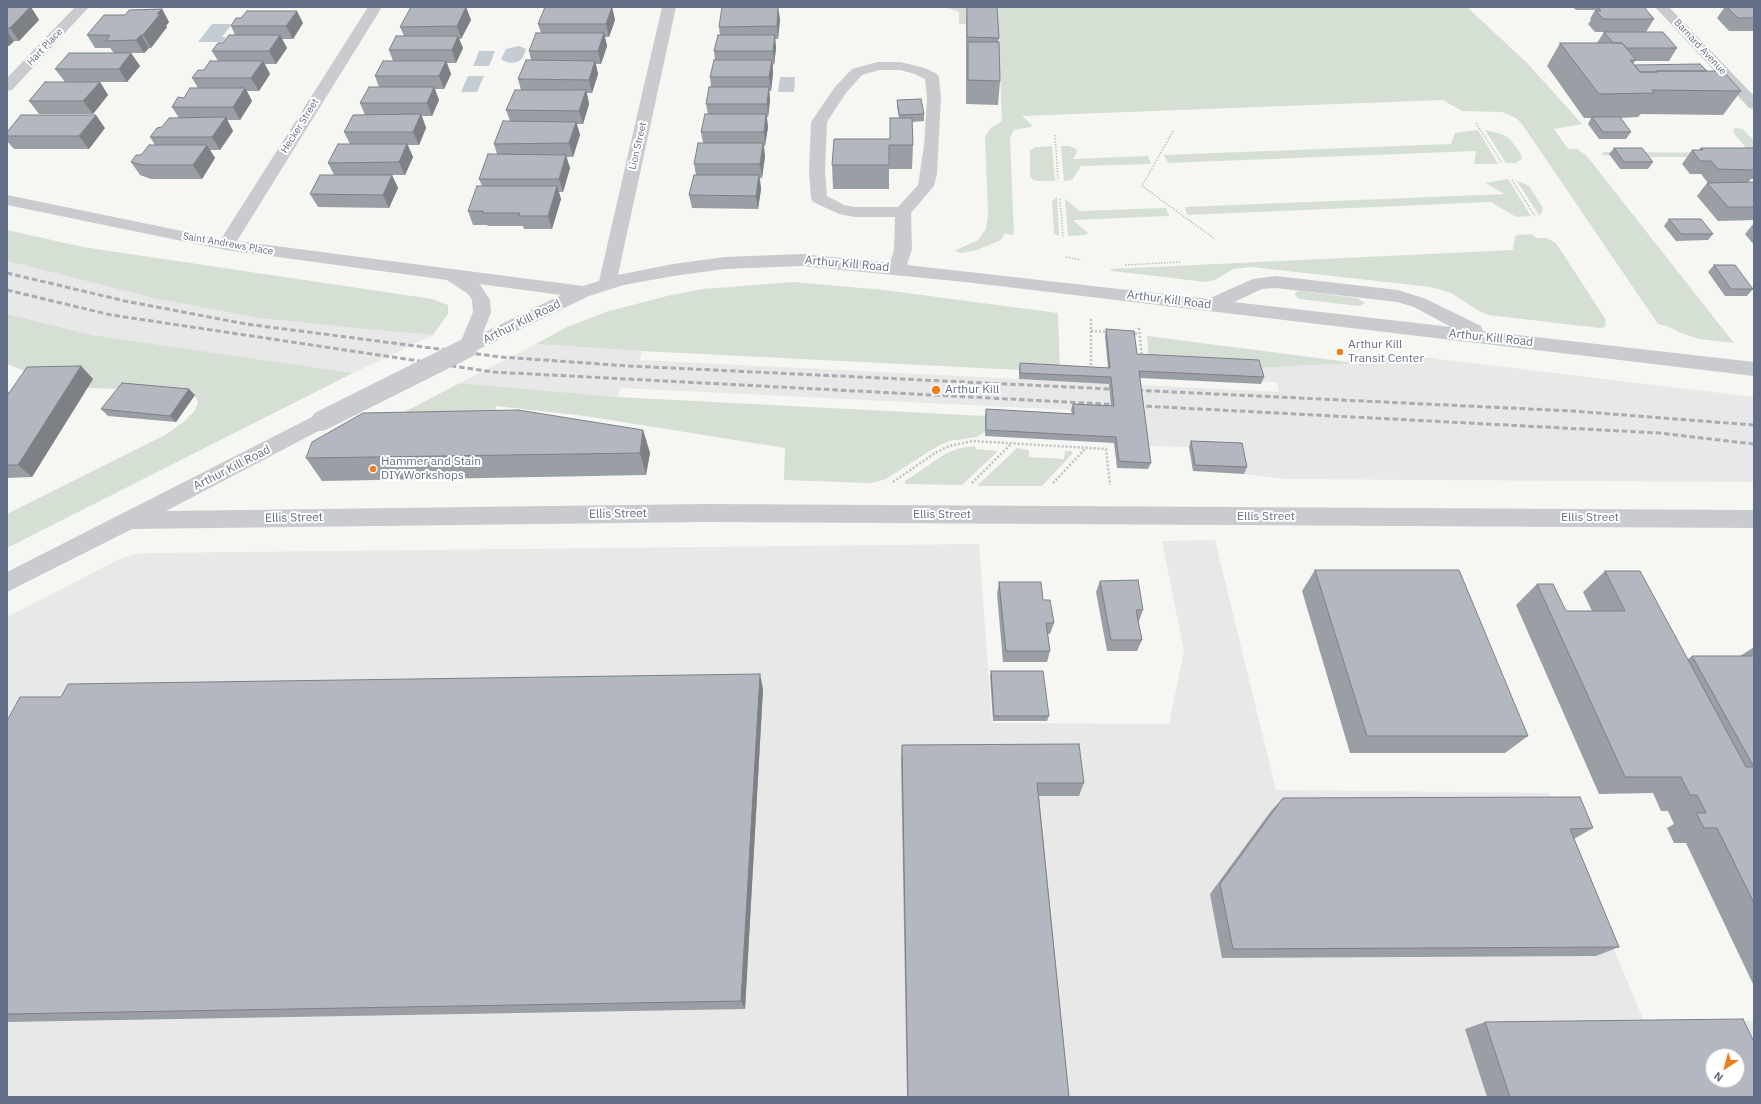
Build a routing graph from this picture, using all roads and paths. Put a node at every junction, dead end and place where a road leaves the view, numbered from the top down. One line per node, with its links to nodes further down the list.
1 (82, 7): 5 (street, Hart Place)
2 (375, 7): 19 (street, Hecker Street)
3 (669, 7): 26 (street, Lion Street)
4 (1662, 7): 6 (street, Barnard Avenue)
5 (7, 87)
6 (1754, 105)
7 (1476, 123): 10 (path)
8 (1172, 132): 18 (path)
9 (1055, 135): 11 (path)
10 (1502, 163)
11 (1058, 180)
12 (1512, 180): 16 (path)
13 (1060, 199): 17 (path)
14 (7, 200): 19 (street, Saint Andrews Place)
15 (903, 212): 15 (street); 24 (street)
16 (1535, 216)
17 (1063, 236)
18 (1215, 239)
19 (226, 245): 25 (street, Saint Andrews Place)
20 (1066, 257): 21 (path)
21 (1083, 261)
22 (1181, 262): 23 (path)
23 (1122, 266)
24 (897, 268): 26 (street, Arthur Kill Road); 28 (street, Arthur Kill Road)
25 (452, 275): 27 (street, Saint Andrews Place); 36 (street, Saint Andrews Place)
26 (607, 284): 27 (street, Arthur Kill Road)
27 (583, 292): 36 (street, Arthur Kill Road)
28 (1210, 305): 35 (street, Arthur Kill Road); 35 (street)
29 (1090, 312): 31 (path)
30 (1139, 328): 34 (path)
31 (1091, 331): 32 (path); 38 (path)
32 (1112, 332)
33 (1126, 333): 34 (path)
34 (1139, 334): 37 (path)
35 (1486, 337): 39 (street, Arthur Kill Road)
36 (467, 348): 47 (street, Arthur Kill Road, bridge)
37 (1142, 357)
38 (1091, 368)
39 (1754, 369)
40 (1012, 443): 41 (path); 42 (path); 43 (path)
41 (1087, 448): 44 (path); 45 (path)
42 (890, 484)
43 (971, 484)
44 (1052, 484)
45 (1111, 489)
46 (1754, 519): 47 (street, Ellis Street)
47 (131, 520): 48 (street, Arthur Kill Road)
48 (7, 583)

